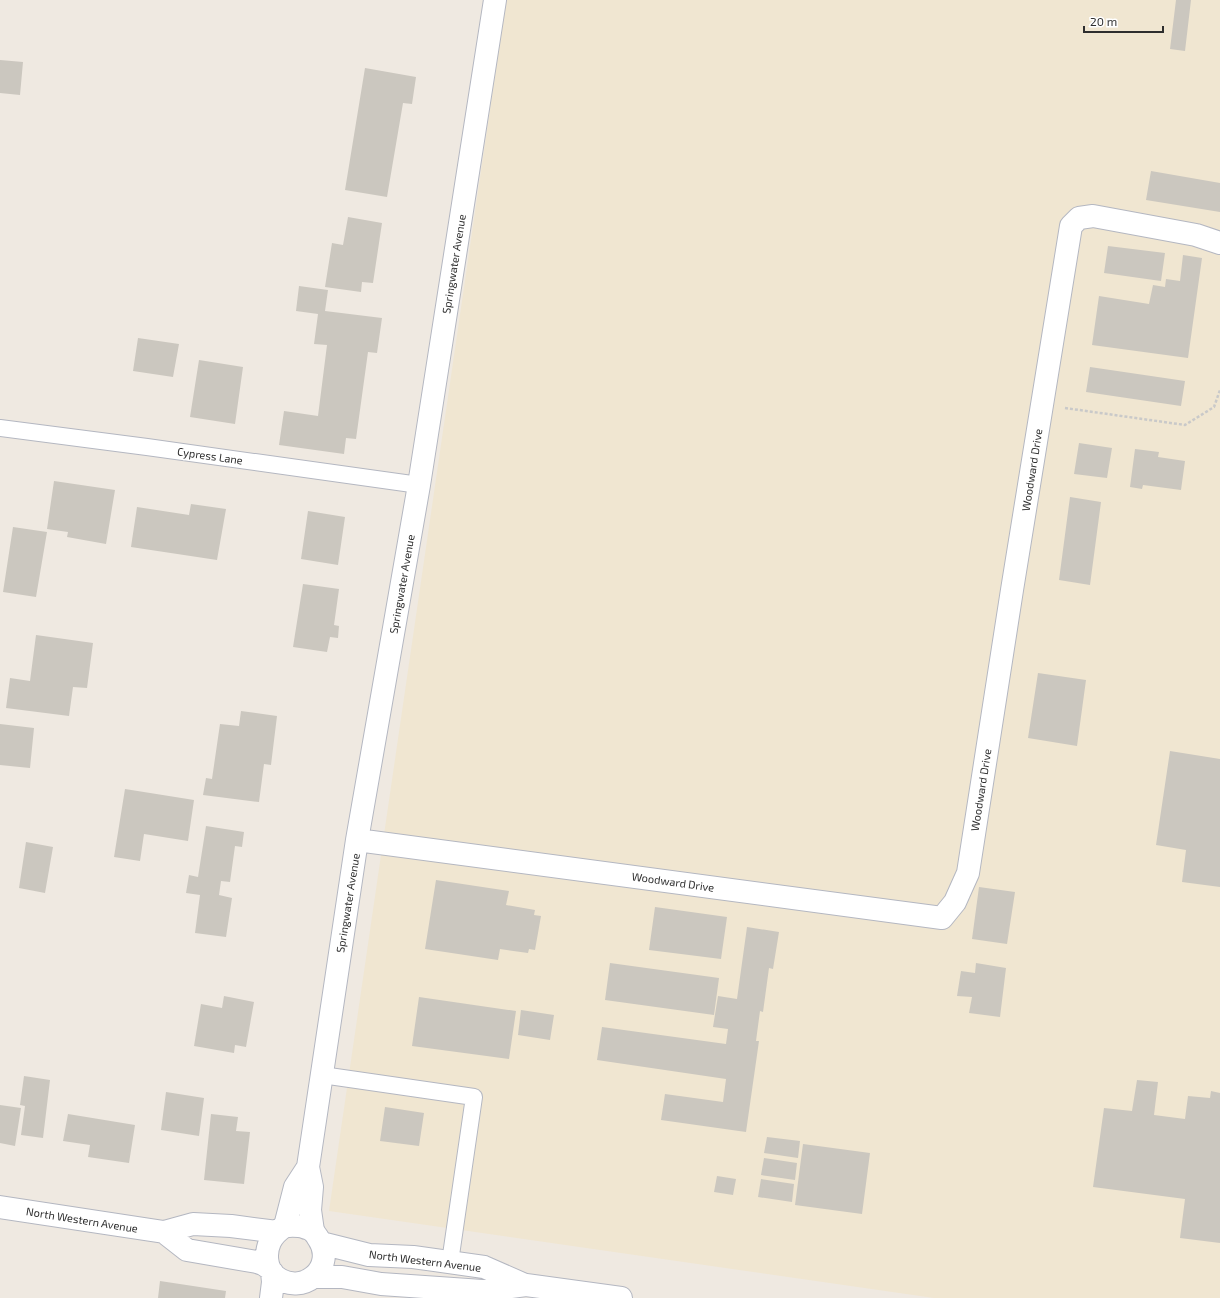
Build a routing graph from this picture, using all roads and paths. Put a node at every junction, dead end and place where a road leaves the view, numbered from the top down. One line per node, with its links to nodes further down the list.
1 (495, 0): 6 (street, Springwater Avenue)
2 (1220, 243): 4 (street, Woodward Drive)
3 (1220, 390): 4 (path)
4 (1042, 405): 7 (street, Woodward Drive)
5 (0, 428): 6 (lane, Cypress Lane)
6 (419, 485): 7 (street, Springwater Avenue)
7 (357, 840): 8 (street, Springwater Avenue)
8 (322, 1075): 9 (street, Springwater Avenue); 14 (lane)
9 (308, 1167): 11 (street, Springwater Avenue); 13 (street, Springwater Avenue)
10 (0, 1207): 12 (street, North Western Avenue)
11 (281, 1229): 12 (street, North Western Avenue); 13 (street, North Western Avenue); 15 (street)
12 (164, 1232): 15 (street, North Western Avenue)
13 (317, 1237): 14 (street, North Western Avenue); 16 (street)
14 (450, 1262): 17 (street, North Western Avenue)
15 (271, 1270): 16 (street, North Western Avenue); 18 (street)
16 (309, 1285): 17 (street, North Western Avenue)
17 (526, 1285): 19 (street, North Western Avenue)
18 (271, 1298)
19 (616, 1298)

